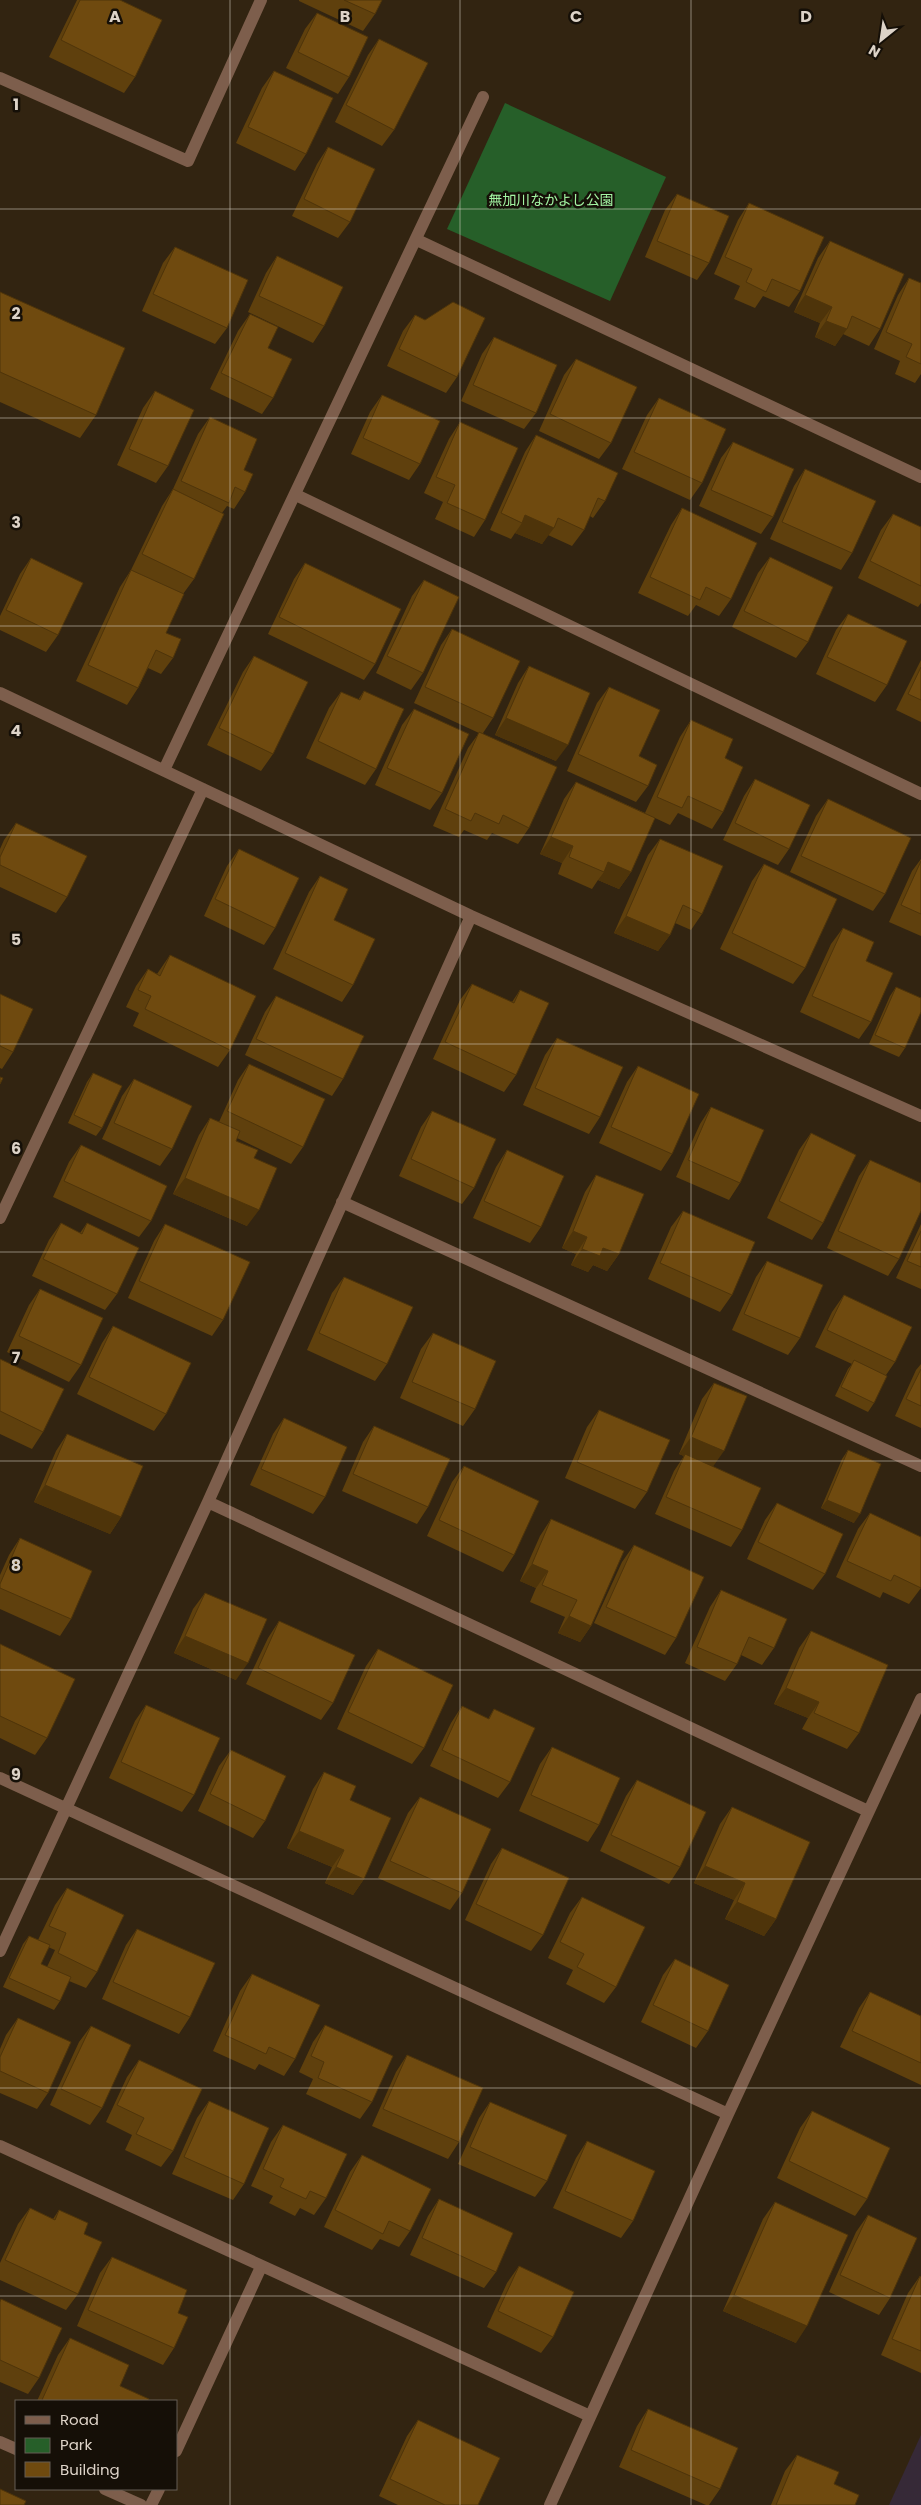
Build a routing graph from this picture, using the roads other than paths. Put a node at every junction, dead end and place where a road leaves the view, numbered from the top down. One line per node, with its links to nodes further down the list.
1 (261, 0): 2 (street)
2 (0, 78)
3 (483, 97): 4 (street)
4 (417, 240): 5 (street); 6 (street)
5 (921, 476)
6 (296, 495): 8 (street); 10 (street)
7 (0, 693): 8 (street)
8 (164, 770): 9 (street)
9 (203, 789): 11 (street); 14 (street)
10 (921, 794)
11 (471, 916): 12 (street); 13 (street)
12 (921, 1116)
13 (342, 1202): 15 (street); 16 (street)
14 (0, 1218)
15 (921, 1466)
16 (208, 1502): 19 (street); 20 (street)
17 (921, 1699): 20 (street)
18 (0, 1778): 19 (street)
19 (65, 1809): 21 (street); 22 (street)
20 (868, 1811): 22 (street)
21 (0, 1951)
22 (728, 2114): 25 (street)
23 (0, 2146): 24 (street)
24 (261, 2268): 25 (street); 27 (street)
25 (590, 2416): 33 (street)
26 (0, 2442): 28 (street)
27 (178, 2447)
28 (15, 2449)
29 (107, 2490): 31 (street)
30 (158, 2490): 32 (street)
31 (141, 2505)
32 (151, 2505)
33 (550, 2505)

